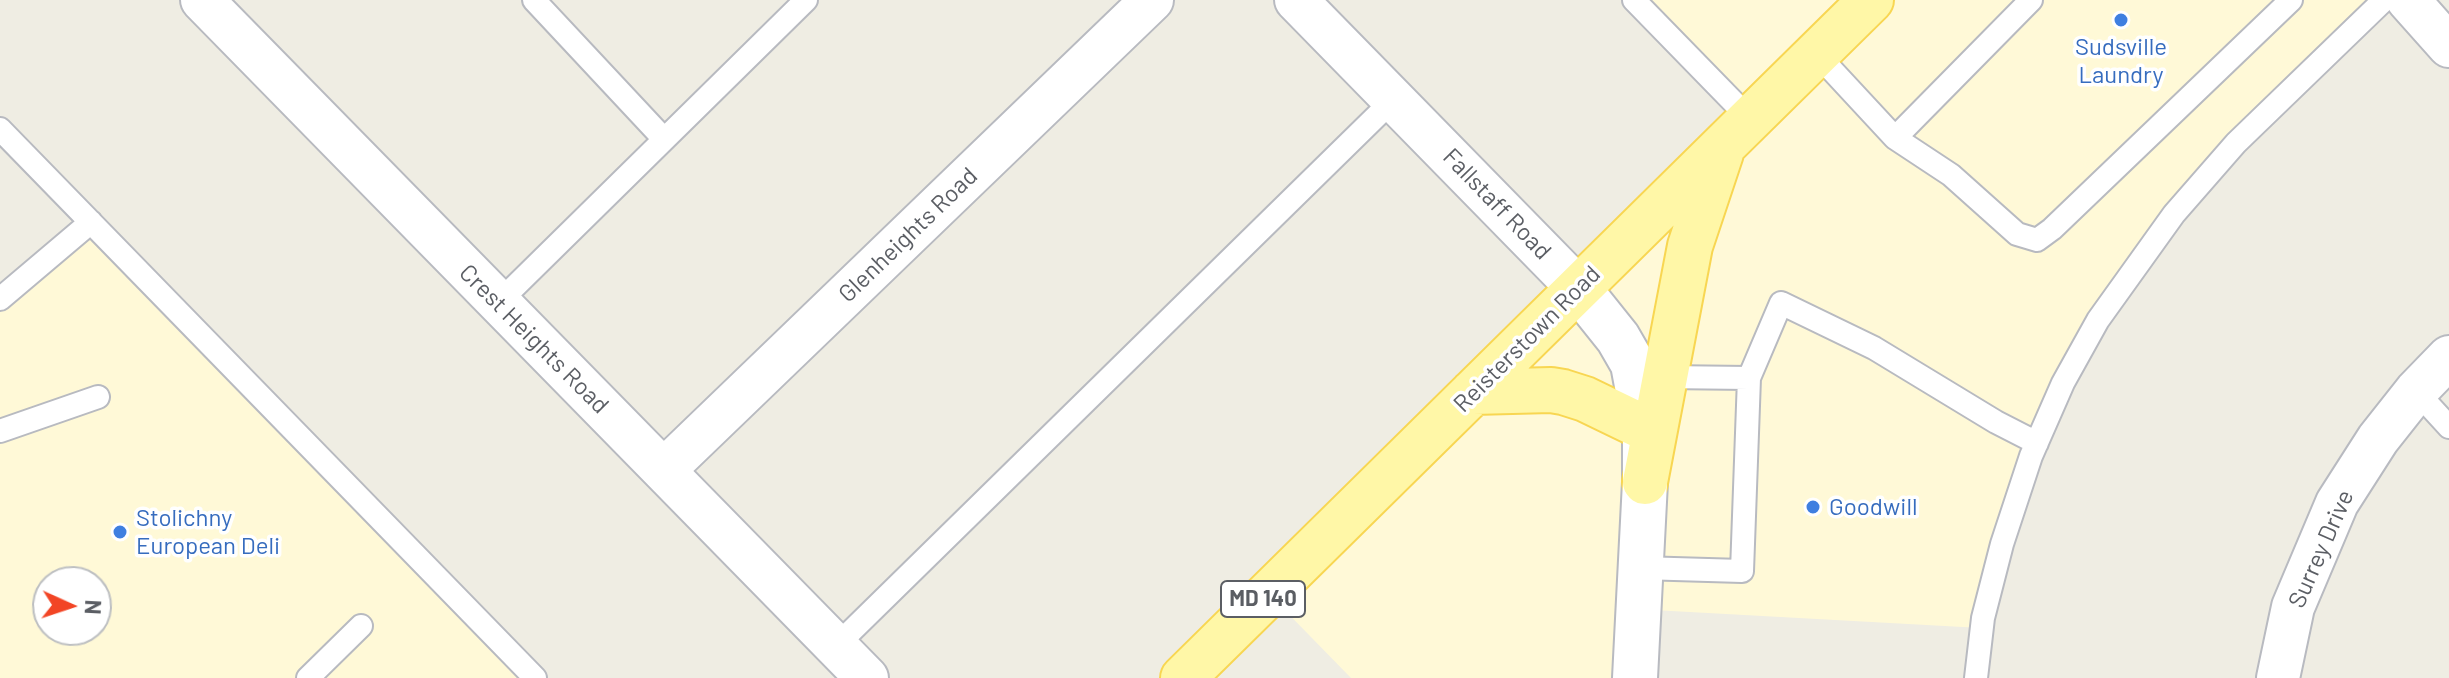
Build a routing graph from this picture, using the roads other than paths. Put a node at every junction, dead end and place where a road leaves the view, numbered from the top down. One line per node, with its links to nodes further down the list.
1 (202, 0): 22 (street, Crest Heights Road)
2 (534, 0): 17 (lane)
3 (806, 0): 17 (lane)
4 (1152, 0): 33 (street, Glenheights Road)
5 (1296, 0): 14 (street, Fallstaff Road)
6 (1634, 0): 16 (lane)
7 (1871, 0): 13 (main road, Reisterstown Road / MD 140)
8 (2031, 0): 18 (lane)
9 (2291, 0): 18 (lane)
10 (2384, 0): 32 (lane)
11 (2408, 0): 12 (street)
12 (2449, 46)
13 (1817, 54): 16 (main road, Reisterstown Road / MD 140); 18 (lane)
14 (1394, 99): 20 (street, Fallstaff Road); 37 (lane)
15 (0, 129): 19 (lane)
16 (1737, 132): 20 (main road, Reisterstown Road / MD 140); 24 (main road)
17 (663, 138): 22 (lane)
18 (1895, 138)
19 (91, 222): 21 (lane); 39 (lane)
20 (1578, 288): 27 (main road, Reisterstown Road / MD 140); 30 (street, Fallstaff Road)
21 (0, 299)
22 (498, 303): 33 (street, Crest Heights Road)
23 (2449, 357): 26 (street, Surrey Drive)
24 (1664, 377): 25 (lane); 34 (main road)
25 (1749, 378): 32 (lane); 35 (lane)
26 (2416, 391): 29 (lane); 44 (street, Surrey Drive)
27 (1473, 392): 30 (main road); 41 (main road, Reisterstown Road / MD 140)
28 (98, 397): 31 (lane)
29 (2449, 427)
30 (1645, 428): 34 (street, Fallstaff Road)
31 (0, 431)
32 (2037, 443): 43 (lane)
33 (664, 470): 37 (street, Crest Heights Road)
34 (1645, 482): 35 (street, Fallstaff Road)
35 (1640, 568): 42 (street, Fallstaff Road)
36 (361, 626): 38 (lane)
37 (836, 646): 40 (street, Crest Heights Road)
38 (308, 678)
39 (535, 678)
40 (867, 678)
41 (1183, 678)
42 (1635, 678)
43 (1976, 678)
44 (2278, 678)

